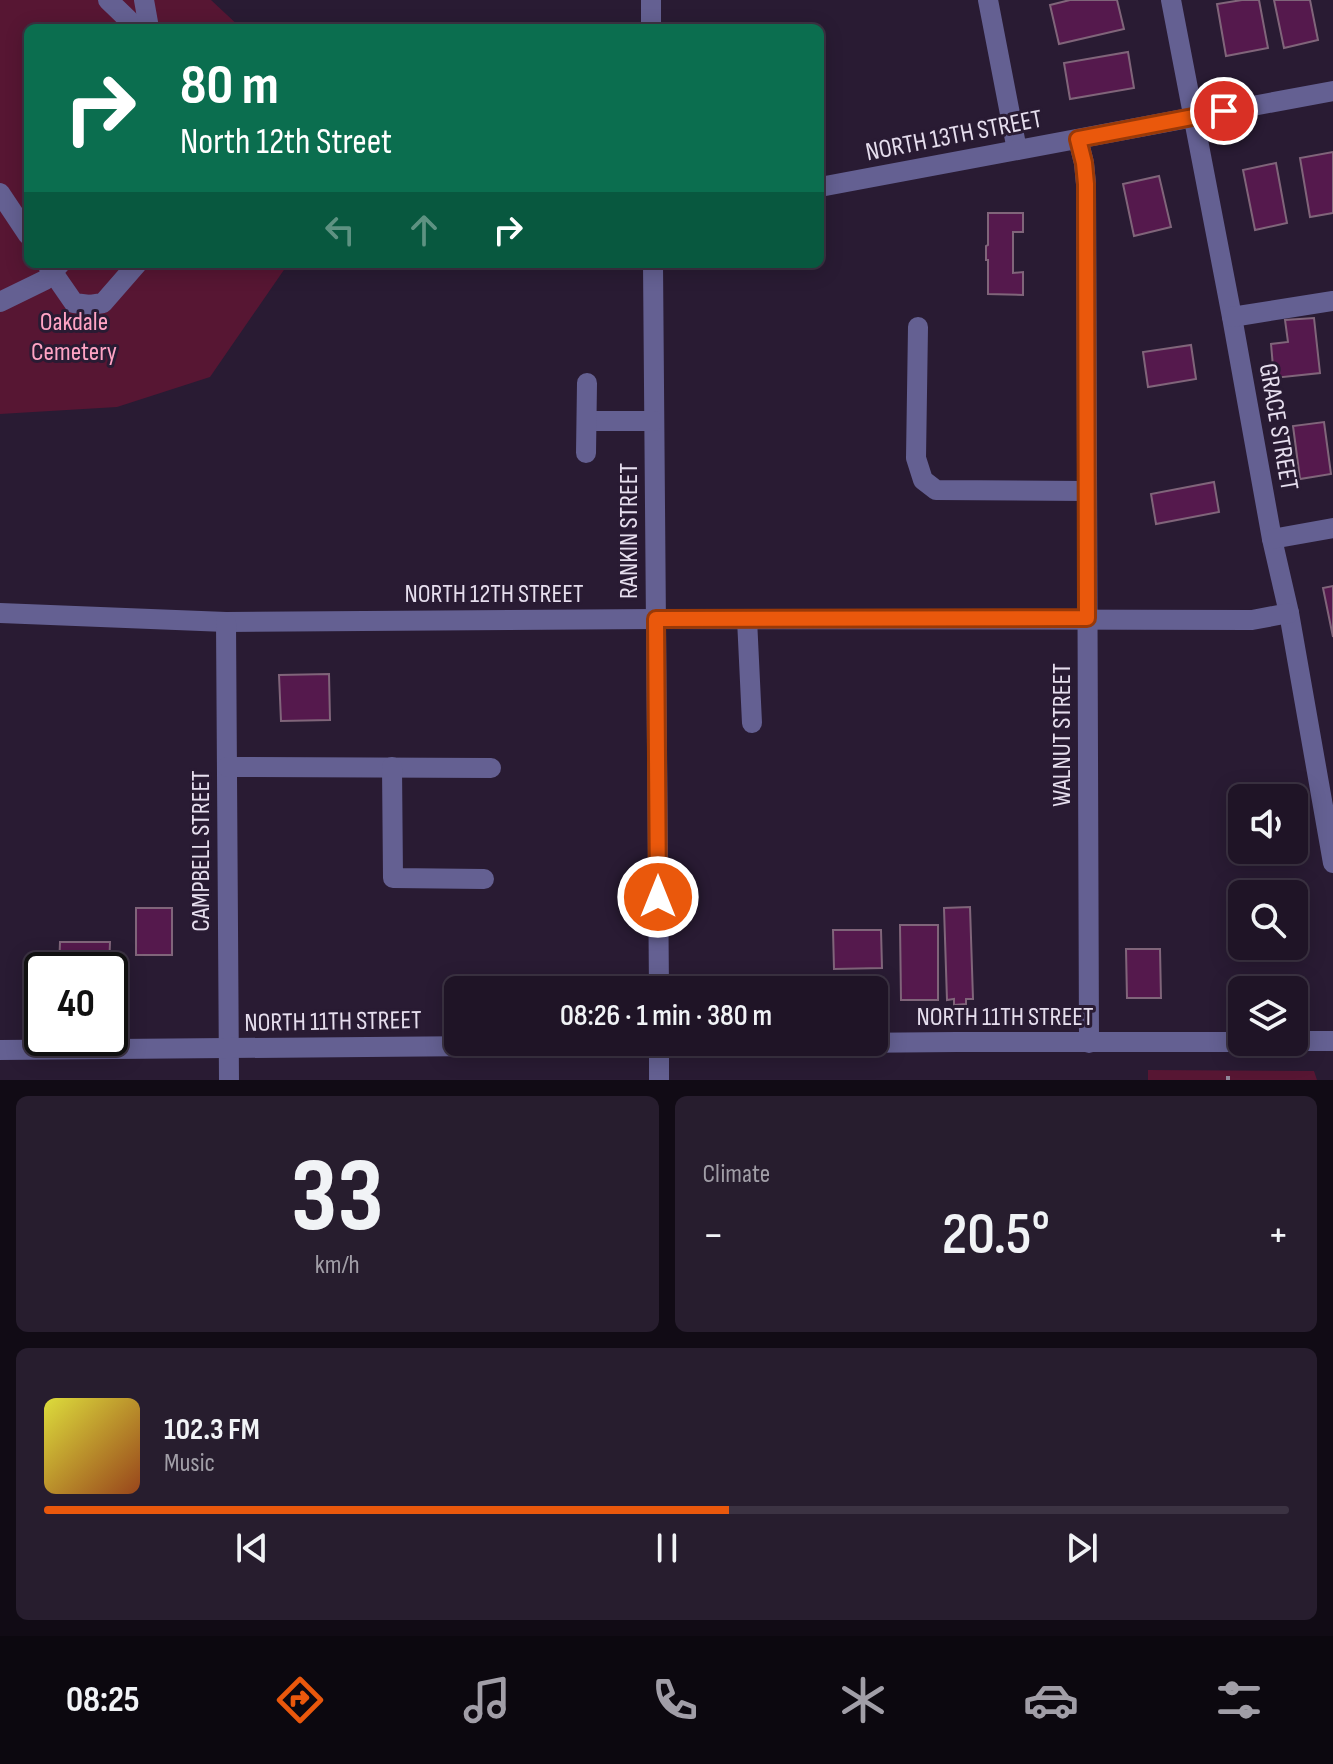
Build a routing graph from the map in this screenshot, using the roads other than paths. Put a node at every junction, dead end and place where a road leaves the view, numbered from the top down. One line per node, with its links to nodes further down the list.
1 (108, 0): 6 (street)
2 (144, 0): 7 (street)
3 (651, 0): 8 (street)
4 (988, 0): 12 (street)
5 (1171, 0): 10 (street, GRACE STREET)
6 (133, 24)
7 (148, 24)
8 (651, 24)
9 (1333, 91): 10 (street, NORTH 13TH STREET)
10 (1193, 116): 11 (street, NORTH 13TH STREET); 22 (street, GRACE STREET)
11 (1078, 139): 12 (street, NORTH 13TH STREET); 28 (street, WALNUT STREET)
12 (1017, 150): 13 (street, NORTH 13TH STREET)
13 (824, 186)
14 (0, 193): 15 (street)
15 (24, 229)
16 (52, 268): 21 (street)
17 (54, 268): 18 (street)
18 (134, 268)
19 (653, 268): 26 (street, RANKIN STREET)
20 (1333, 301): 22 (street)
21 (0, 302)
22 (1232, 317): 30 (street, GRACE STREET)
23 (918, 327): 28 (street)
24 (587, 383): 25 (street)
25 (587, 421): 26 (street); 27 (street)
26 (654, 421): 34 (street, RANKIN STREET)
27 (586, 453)
28 (1087, 491): 33 (street, WALNUT STREET)
29 (1333, 528): 30 (street)
30 (1272, 539): 32 (street, GRACE STREET)
31 (0, 613): 36 (street, NORTH 12TH STREET)
32 (1289, 613): 33 (street, NORTH 12TH STREET); 41 (street, GRACE STREET)
33 (1087, 618): 35 (street, NORTH 12TH STREET); 48 (street, WALNUT STREET)
34 (656, 619): 35 (street, NORTH 12TH STREET); 36 (street, NORTH 12TH STREET); 43 (street, RANKIN STREET)
35 (747, 619): 37 (street)
36 (226, 622): 38 (street, CAMPBELL STREET)
37 (752, 723)
38 (227, 767): 39 (street); 50 (street, CAMPBELL STREET)
39 (392, 767): 40 (street); 42 (street)
40 (491, 768)
41 (1333, 863)
42 (484, 879)
43 (659, 976)
44 (1308, 1041): 45 (street)
45 (1333, 1041)
46 (888, 1042): 48 (street, NORTH 11TH STREET)
47 (1228, 1042): 48 (street, NORTH 11TH STREET)
48 (1089, 1043)
49 (444, 1046): 50 (street, NORTH 11TH STREET)
50 (229, 1049): 51 (street, NORTH 11TH STREET); 53 (street, CAMPBELL STREET)
51 (0, 1050)
52 (659, 1056): 54 (street)
53 (229, 1080)
54 (659, 1080)

